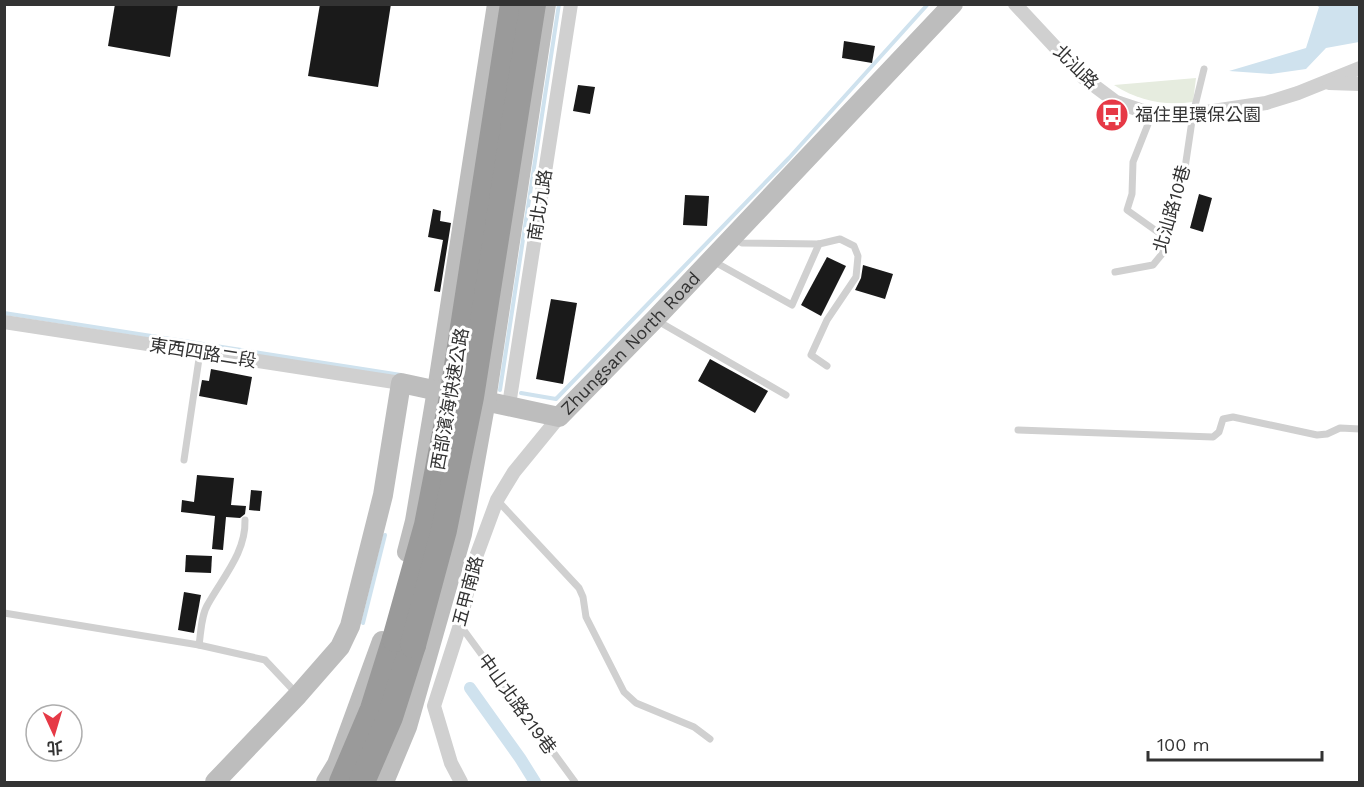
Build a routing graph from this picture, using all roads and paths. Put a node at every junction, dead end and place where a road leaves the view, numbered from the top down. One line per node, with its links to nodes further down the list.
1 (497, 4): 24 (street)
2 (513, 4): 36 (highway, 西部濱海快速公路, bridge)
3 (533, 4): 36 (highway, 西部濱海快速公路, bridge)
4 (546, 4): 26 (street)
5 (571, 4): 27 (street, 南北九路)
6 (953, 4): 15 (street, Zhungsan North Road)
7 (1015, 4): 12 (street, 北汕路)
8 (1359, 68): 10 (street)
9 (1204, 69): 13 (lane, 北汕路10巷)
10 (1322, 83): 11 (street, 北汕路); 13 (street, 北汕路)
11 (1359, 84)
12 (1152, 114): 13 (street, 北汕路); 14 (lane)
13 (1193, 114): 14 (lane, 北汕路10巷)
14 (1162, 235): 18 (lane, 北汕路10巷)
15 (733, 236): 16 (lane); 17 (street, Zhungsan North Road)
16 (819, 244): 17 (lane); 22 (lane)
17 (711, 260): 19 (street, Zhungsan North Road)
18 (1115, 272)
19 (655, 319): 25 (lane); 28 (street, Zhungsan North Road)
20 (4, 322): 21 (street, 東西四路二段)
21 (200, 352): 23 (street, 東西四路二段); 31 (lane)
22 (826, 366)
23 (401, 383): 24 (street, Zhungsan North Road); 38 (street)
24 (437, 390): 26 (street, Zhungsan North Road); 41 (street)
25 (786, 395)
26 (486, 400): 27 (street, Zhungsan North Road); 44 (street)
27 (508, 405): 28 (street, Zhungsan North Road)
28 (559, 417): 32 (street, 五甲南路)
29 (1359, 429): 30 (lane)
30 (1018, 430)
31 (184, 460)
32 (497, 500): 35 (street, 五甲南路); 39 (lane)
33 (245, 520): 37 (lane)
34 (4, 613): 37 (lane)
35 (460, 625): 45 (street, 五甲南路); 46 (lane, 中山北路219巷)
36 (404, 642): 42 (highway, 西部濱海快速公路); 43 (highway, 西部濱海快速公路)
37 (199, 645): 38 (lane)
38 (298, 695): 40 (street)
39 (710, 740)
40 (215, 783)
41 (326, 783)
42 (342, 783)
43 (362, 783)
44 (384, 783)
45 (461, 783)
46 (575, 783)

